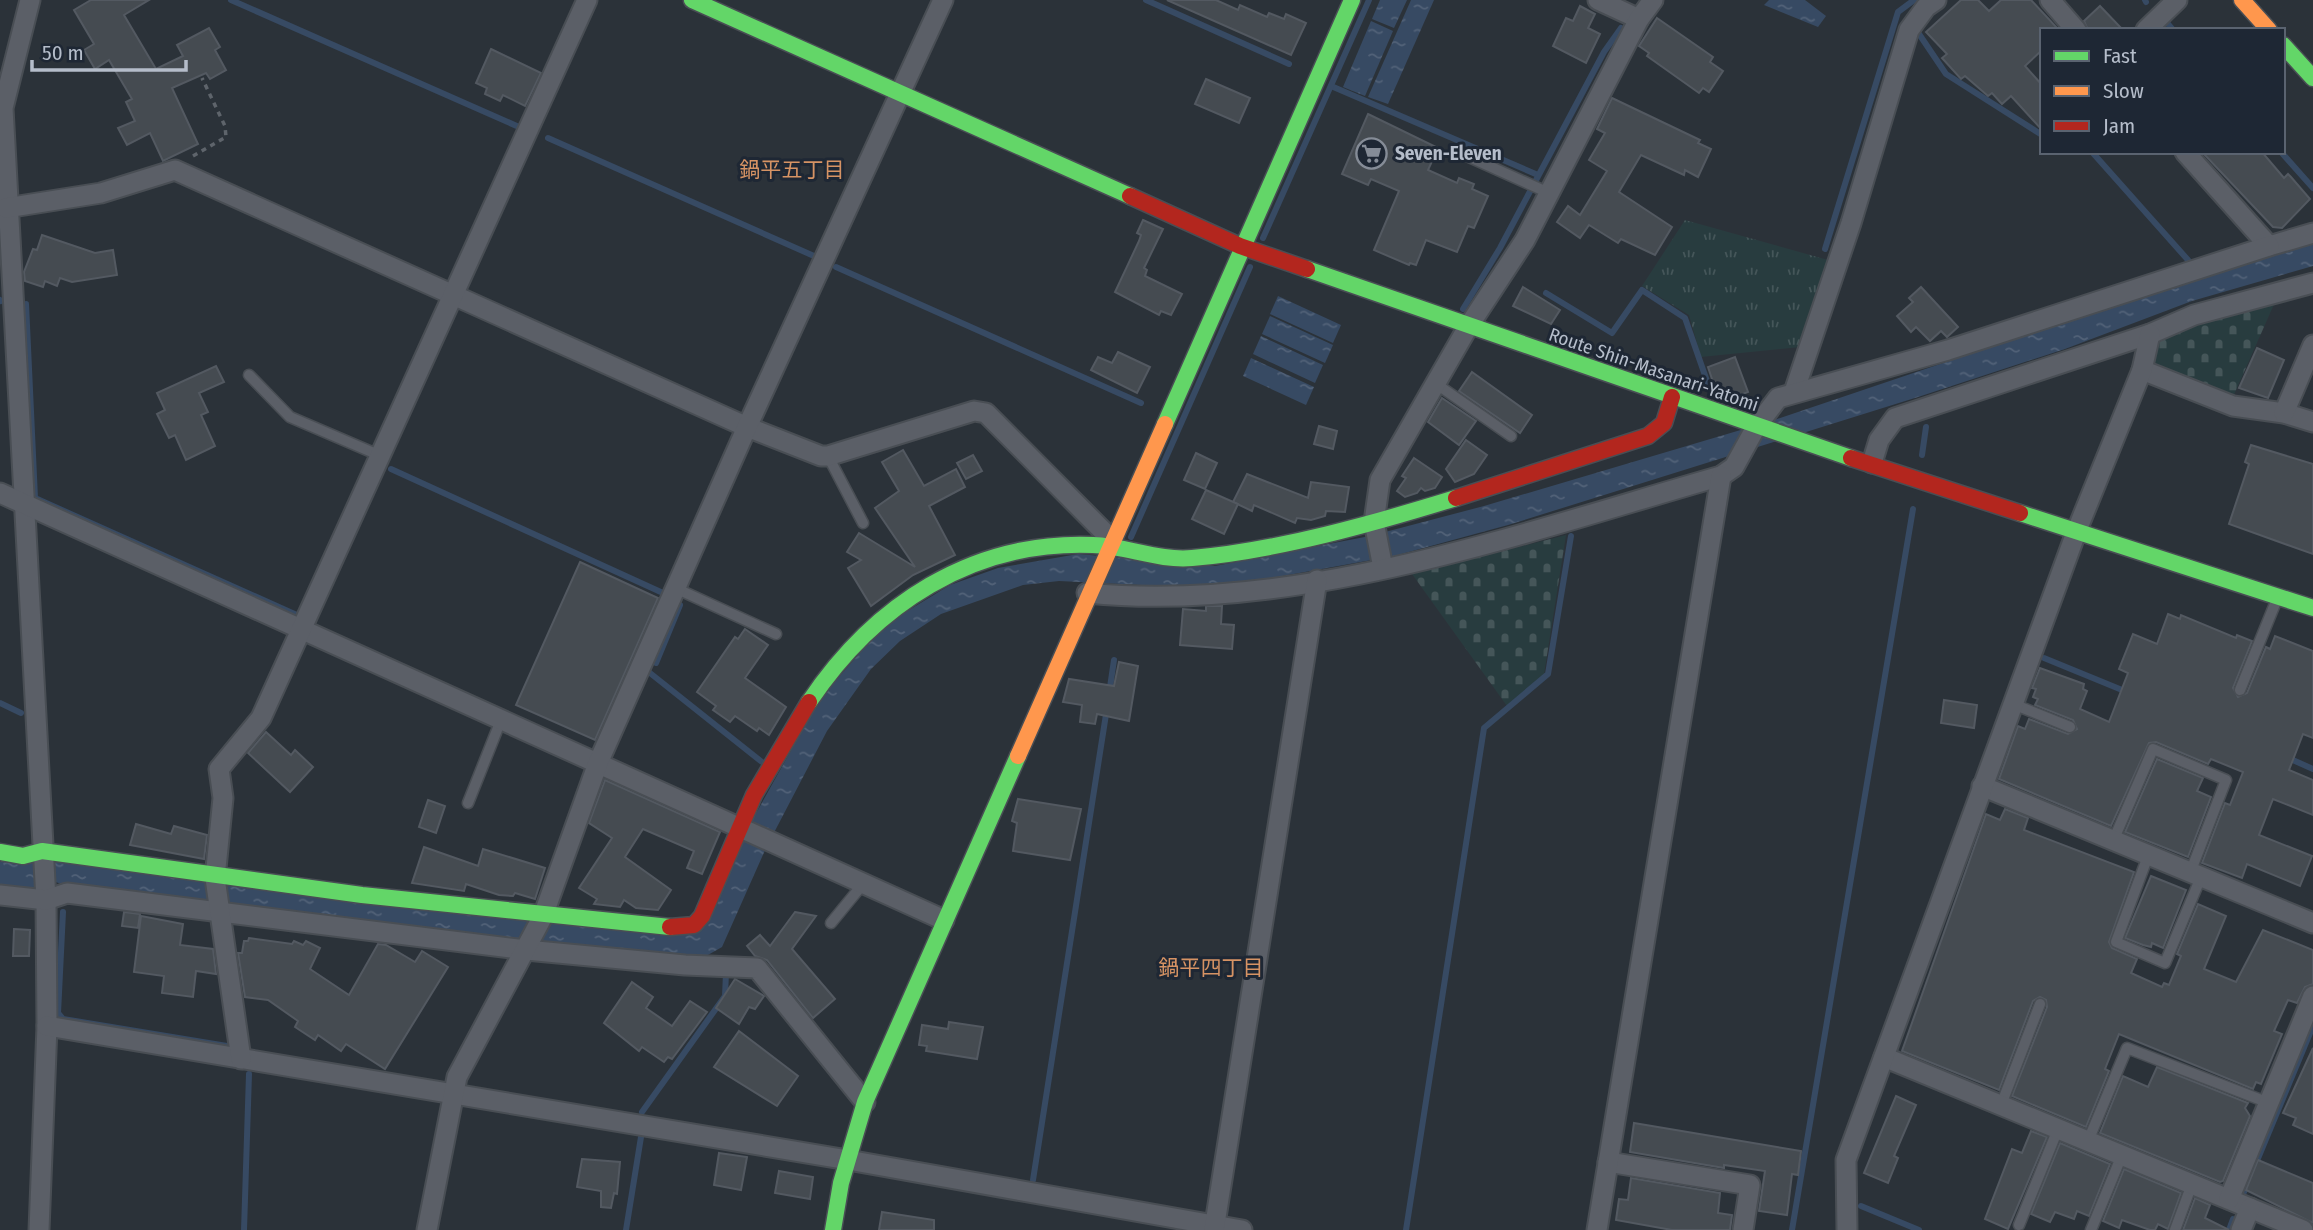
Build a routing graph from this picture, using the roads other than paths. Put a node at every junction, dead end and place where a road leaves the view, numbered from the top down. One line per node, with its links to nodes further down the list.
1 (30, 0): 18 (street)
2 (587, 0): 28 (street)
3 (692, 0): 19 (street, Route Shin-Masanari-Yatomi)
4 (943, 0): 19 (street)
5 (1352, 0): 25 (street)
6 (1598, 0): 12 (street)
7 (1653, 0): 12 (street)
8 (1936, 0): 35 (street)
9 (2050, 0): 13 (street)
10 (2177, 0): 14 (street)
11 (2242, 0): 15 (street)
12 (1639, 19): 22 (street)
13 (2074, 28)
14 (2148, 28)
15 (2267, 28)
16 (2285, 47): 17 (street)
17 (2313, 78)
18 (3, 92): 23 (street)
19 (903, 93): 25 (street, Route Shin-Masanari-Yatomi); 40 (street)
20 (1458, 152): 22 (lane)
21 (2187, 154): 26 (street)
22 (1544, 191): 29 (street)
23 (6, 208): 28 (street); 47 (street)
24 (2313, 233): 26 (street)
25 (1240, 246): 29 (street, Route Shin-Masanari-Yatomi); 51 (street)
26 (2269, 246): 35 (street)
27 (2313, 283): 30 (street)
28 (453, 295): 40 (street); 42 (street)
29 (1468, 327): 34 (street); 36 (street, Route Shin-Masanari-Yatomi)
30 (2150, 334): 32 (street); 44 (street)
31 (2313, 345): 37 (street)
32 (2142, 370): 37 (street); 50 (street)
33 (249, 375): 42 (lane)
34 (1435, 383): 41 (lane); 49 (street)
35 (1794, 392): 38 (street)
36 (1672, 397): 38 (street, Route Shin-Masanari-Yatomi); 49 (street)
37 (2284, 413): 39 (street)
38 (1759, 421): 44 (street, Route Shin-Masanari-Yatomi); 45 (street)
39 (2313, 422)
40 (747, 427): 43 (street); 54 (street)
41 (1511, 436)
42 (381, 456): 58 (street)
43 (828, 456): 48 (lane); 51 (street)
44 (1872, 463): 50 (street, Route Shin-Masanari-Yatomi)
45 (1721, 476): 52 (street); 96 (street)
46 (0, 493): 47 (street)
47 (24, 504): 58 (street); 70 (street)
48 (863, 523)
49 (1375, 527): 51 (street); 52 (street)
50 (2077, 530): 56 (street, Route Shin-Masanari-Yatomi); 61 (street)
51 (1108, 548): 55 (street); 67 (street)
52 (1382, 565): 53 (street)
53 (1317, 580): 55 (street); 101 (street)
54 (675, 588): 59 (lane); 64 (street)
55 (1089, 590): 79 (street)
56 (2278, 597): 57 (street, Route Shin-Masanari-Yatomi); 60 (lane)
57 (2313, 608)
58 (302, 631): 62 (street); 73 (street)
59 (776, 634)
60 (2240, 690)
61 (2013, 704): 63 (lane); 65 (street)
62 (501, 720): 64 (street); 66 (lane)
63 (2070, 727)
64 (598, 763): 67 (street); 78 (street)
65 (1982, 786): 68 (street); 86 (street)
66 (468, 803)
67 (740, 828): 74 (street); 78 (street)
68 (2112, 841): 71 (street); 72 (lane)
69 (0, 852): 70 (street)
70 (42, 855): 73 (street); 76 (street)
71 (2148, 856): 72 (street); 72 (lane)
72 (2195, 875): 81 (street)
73 (215, 880): 77 (street); 78 (street)
74 (863, 884): 79 (street); 80 (lane)
75 (0, 895): 76 (street)
76 (46, 895): 77 (street); 85 (street)
77 (220, 911): 82 (street); 87 (street)
78 (542, 918): 82 (street)
79 (944, 920): 89 (street)
80 (831, 923)
81 (2313, 923)
82 (527, 948): 88 (street); 89 (street)
83 (2313, 996): 90 (street)
84 (2040, 1003): 91 (lane)
85 (47, 1026): 87 (street); 102 (street)
86 (1884, 1057): 91 (street); 108 (street)
87 (241, 1059): 88 (street)
88 (451, 1095): 95 (street); 103 (street)
89 (865, 1102): 95 (street)
90 (2269, 1103): 93 (lane); 98 (street)
91 (2001, 1105): 92 (street)
92 (2058, 1129): 93 (street); 100 (lane)
93 (2088, 1141): 94 (street)
94 (2122, 1155): 97 (street); 109 (lane)
95 (848, 1160): 101 (street); 104 (street)
96 (1608, 1162): 106 (street); 107 (street)
97 (2192, 1184): 98 (street); 110 (lane)
98 (2230, 1199): 99 (street)
99 (2250, 1208): 111 (street); 112 (street)
100 (2019, 1225)
101 (1215, 1228): 105 (street)
102 (39, 1230)
103 (427, 1230)
104 (834, 1230)
105 (1242, 1230)
106 (1597, 1230)
107 (1744, 1230)
108 (1847, 1230)
109 (2091, 1230)
110 (2175, 1230)
111 (2241, 1230)
112 (2303, 1230)

